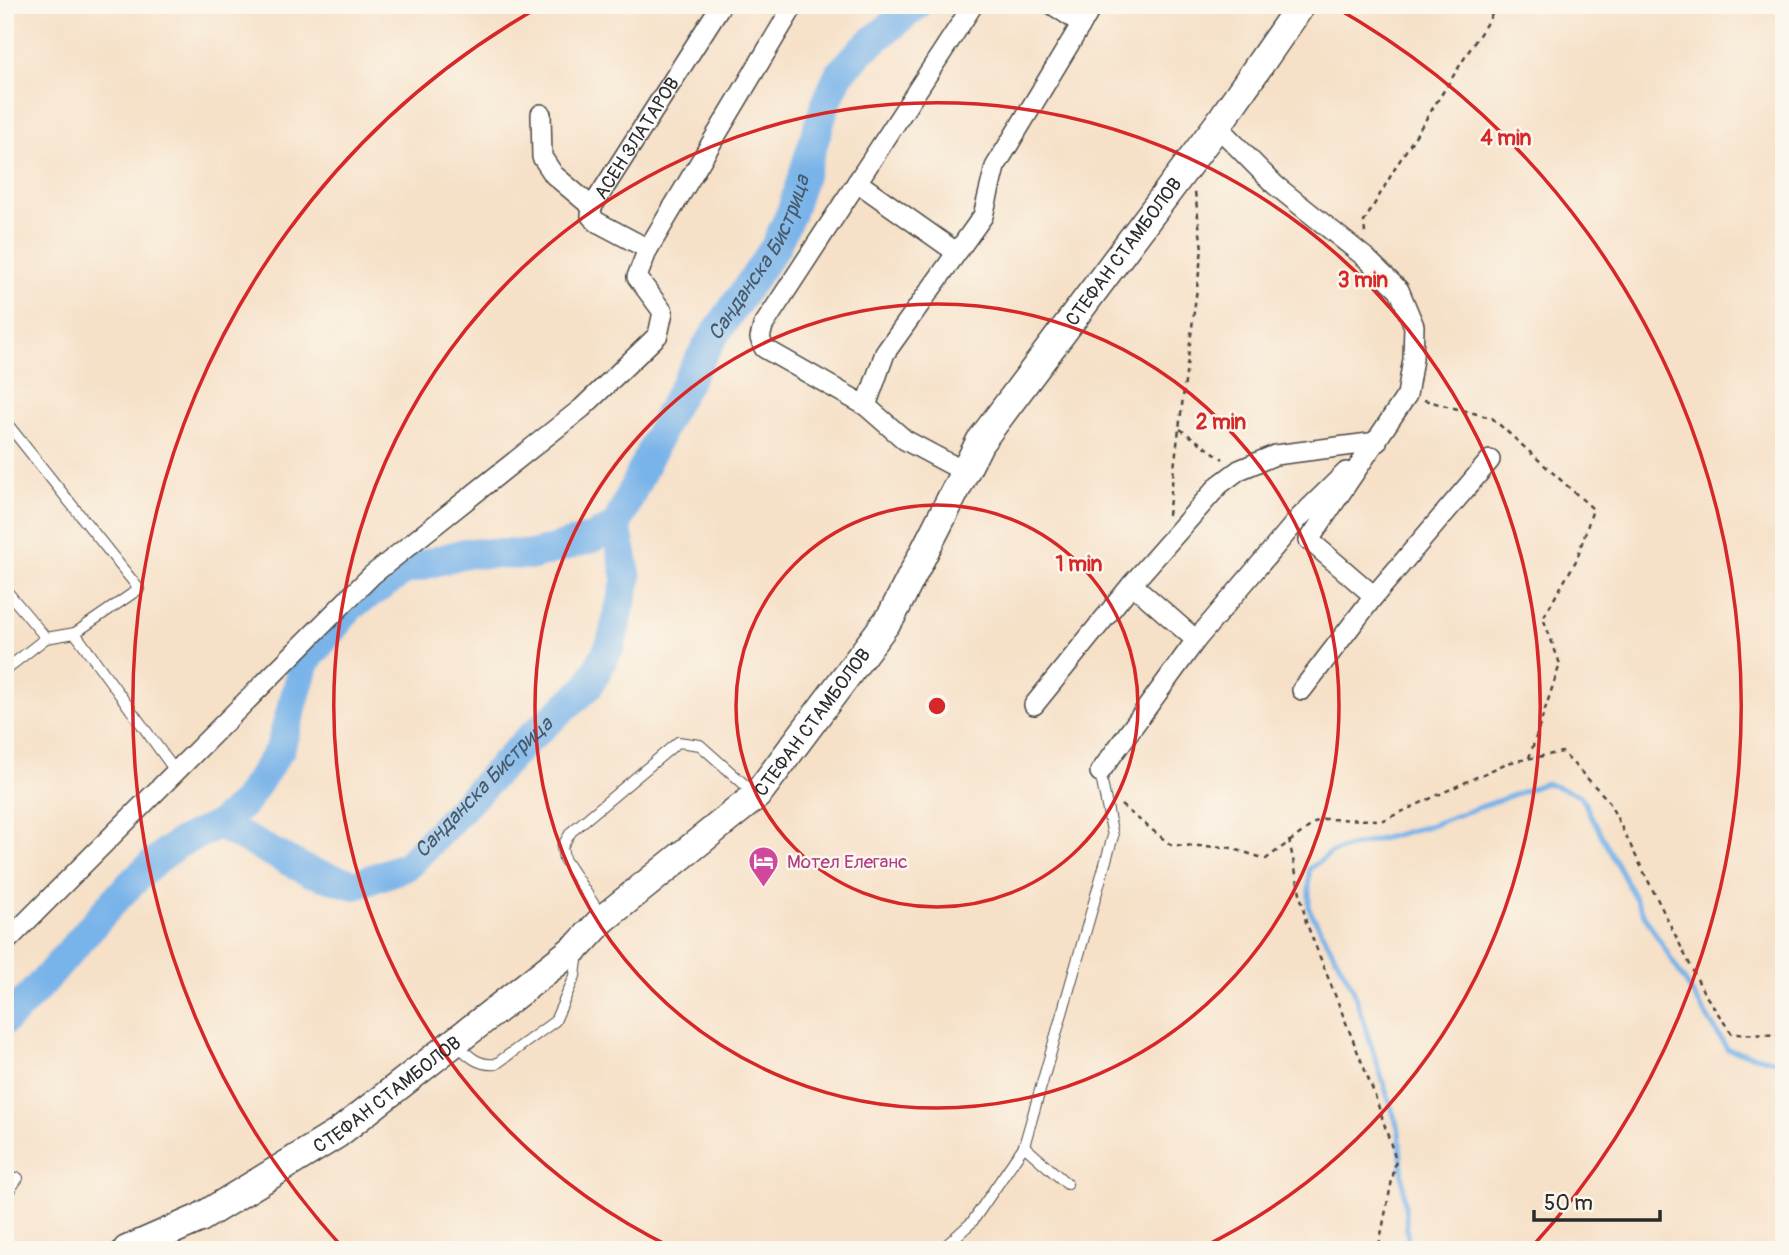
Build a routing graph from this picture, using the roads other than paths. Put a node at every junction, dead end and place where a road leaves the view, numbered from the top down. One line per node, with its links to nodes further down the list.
1 (721, 5): 11 (street, АСЕН ЗЛАТАРОВ)
2 (793, 5): 12 (street)
3 (973, 5): 10 (street)
4 (1053, 5): 7 (street)
5 (1093, 5): 7 (street)
6 (1301, 5): 9 (street, СТЕФАН СТАМБОЛОВ)
7 (1082, 23): 13 (street)
8 (541, 114): 11 (street)
9 (1217, 126): 16 (street); 18 (street, СТЕФАН СТАМБОЛОВ)
10 (858, 182): 13 (street); 14 (street)
11 (592, 208): 12 (street, АСЕН ЗЛАТАРОВ)
12 (648, 249): 28 (street)
13 (956, 252): 14 (street)
14 (866, 407): 18 (street)
15 (5, 421): 22 (lane)
16 (1377, 442): 19 (street); 21 (street); 24 (street)
17 (1490, 460): 21 (street)
18 (965, 472): 30 (street, СТЕФАН СТАМБОЛОВ)
19 (1132, 584): 24 (street); 27 (street)
20 (5, 589): 23 (lane)
21 (1374, 597): 26 (street)
22 (75, 633): 23 (lane); 28 (lane)
23 (46, 638): 25 (lane)
24 (1196, 640): 29 (street)
25 (5, 670)
26 (1302, 690)
27 (1034, 705)
28 (176, 772): 32 (street)
29 (1100, 772): 35 (lane)
30 (757, 795): 31 (street, СТЕФАН СТАМБОЛОВ); 31 (lane)
31 (603, 919): 33 (street, СТЕФАН СТАМБОЛОВ)
32 (5, 943)
33 (579, 945): 34 (street, СТЕФАН СТАМБОЛОВ); 34 (lane)
34 (454, 1042): 39 (street, СТЕФАН СТАМБОЛОВ)
35 (1024, 1146): 37 (lane); 40 (lane)
36 (18, 1178): 38 (lane)
37 (1067, 1184)
38 (5, 1196)
39 (127, 1250)
40 (941, 1250)

